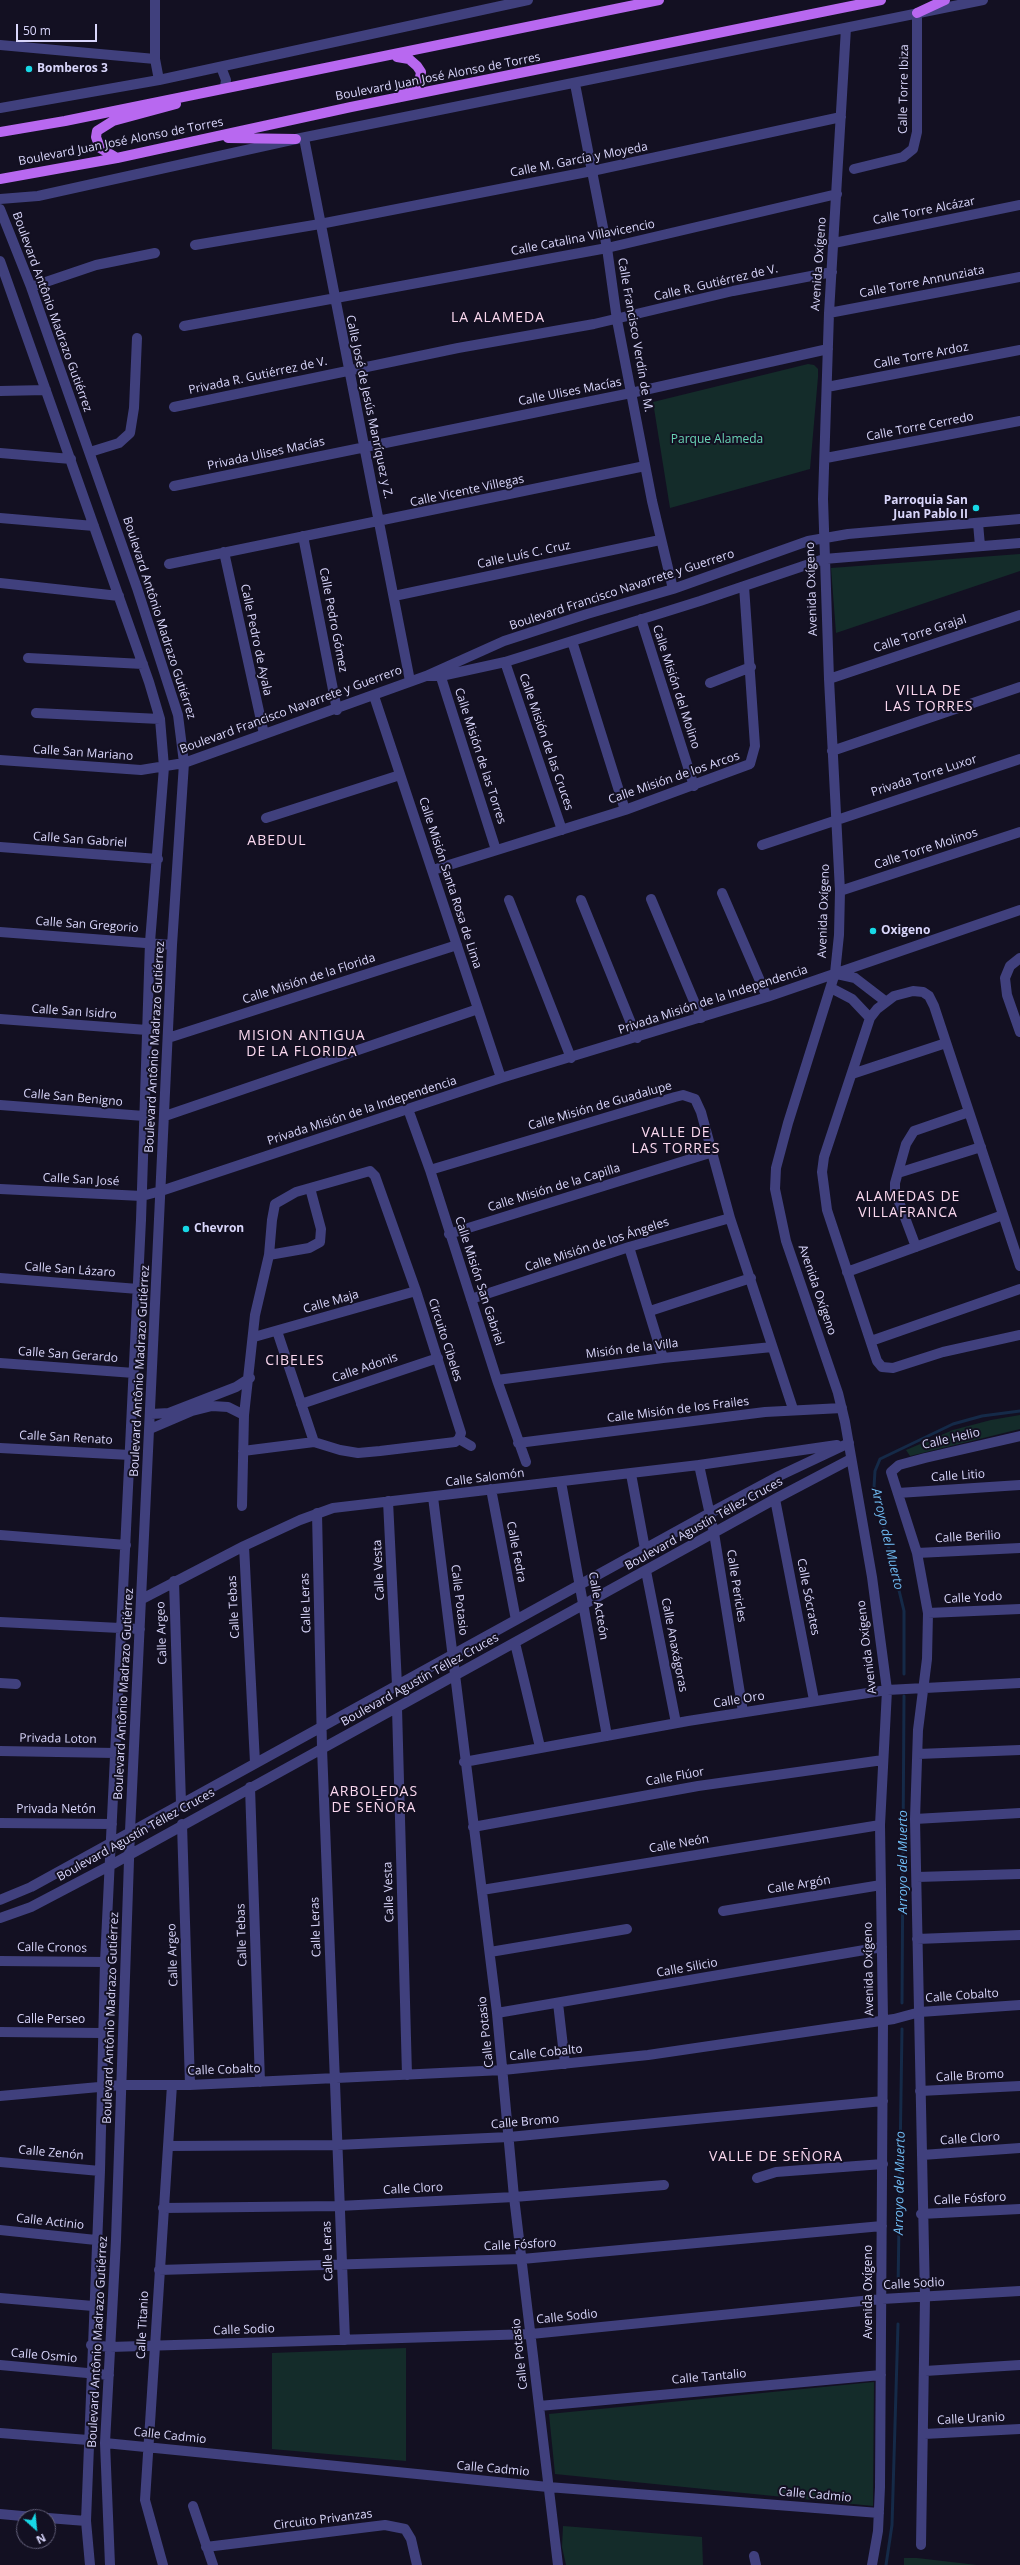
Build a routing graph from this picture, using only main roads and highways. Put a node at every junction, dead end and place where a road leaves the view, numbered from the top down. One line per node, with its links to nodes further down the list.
1 (659, 0): 5 (main road)
2 (881, 0): 7 (main road, Boulevard Juan José Alonso de Torres)
3 (945, 0): 4 (main road)
4 (917, 13)
5 (386, 57): 6 (main road); 7 (main road)
6 (225, 87): 8 (main road); 11 (main road)
7 (351, 107): 9 (main road, Boulevard Juan José Alonso de Torres)
8 (0, 132)
9 (210, 137): 10 (main road); 11 (main road, Boulevard Juan José Alonso de Torres)
10 (300, 139)
11 (117, 158): 12 (main road, Boulevard Juan José Alonso de Torres)
12 (0, 179)

